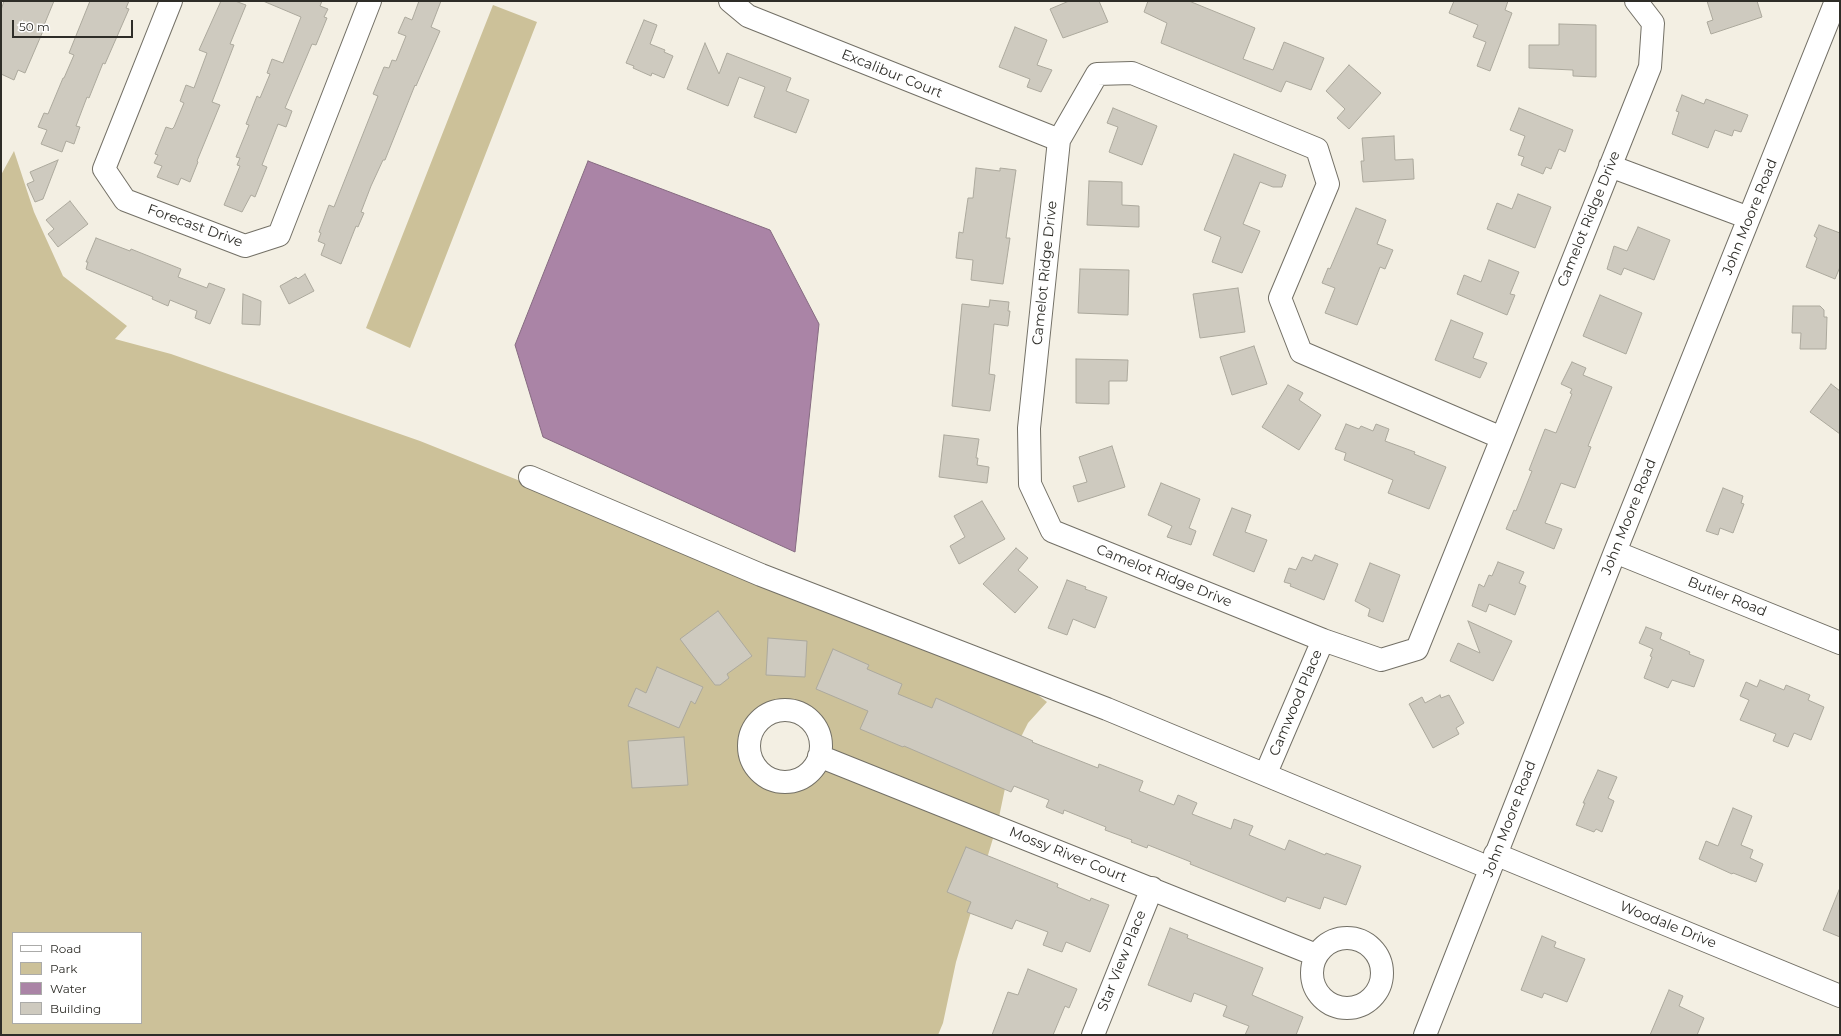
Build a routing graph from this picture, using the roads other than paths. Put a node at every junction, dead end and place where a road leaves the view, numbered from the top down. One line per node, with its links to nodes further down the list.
1 (171, 1): 2 (street, Forecast Drive)
2 (370, 1)
3 (730, 1): 6 (street, Excalibur Court)
4 (1636, 1): 7 (street, Camelot Ridge Drive)
5 (1836, 1): 8 (street, John Moore Road)
6 (1059, 140): 9 (street, Camelot Ridge Drive); 12 (street, Camelot Ridge Drive)
7 (1610, 166): 8 (street); 9 (street, Camelot Ridge Drive)
8 (1749, 218): 11 (street, John Moore Road)
9 (1502, 438): 12 (street, Camelot Ridge Drive)
10 (530, 477): 16 (street, Woodale Drive)
11 (1615, 552): 13 (street, Butler Road); 16 (street, John Moore Road)
12 (1323, 640): 15 (street, Camwood Place)
13 (1840, 643)
14 (820, 756): 17 (street, Mossy River Court)
15 (1269, 766)
16 (1493, 861): 19 (street, Woodale Drive); 21 (street, John Moore Road)
17 (1152, 888): 18 (street, Mossy River Court); 20 (street, Star View Place)
18 (1316, 955)
19 (1840, 996)
20 (1093, 1035)
21 (1425, 1035)

